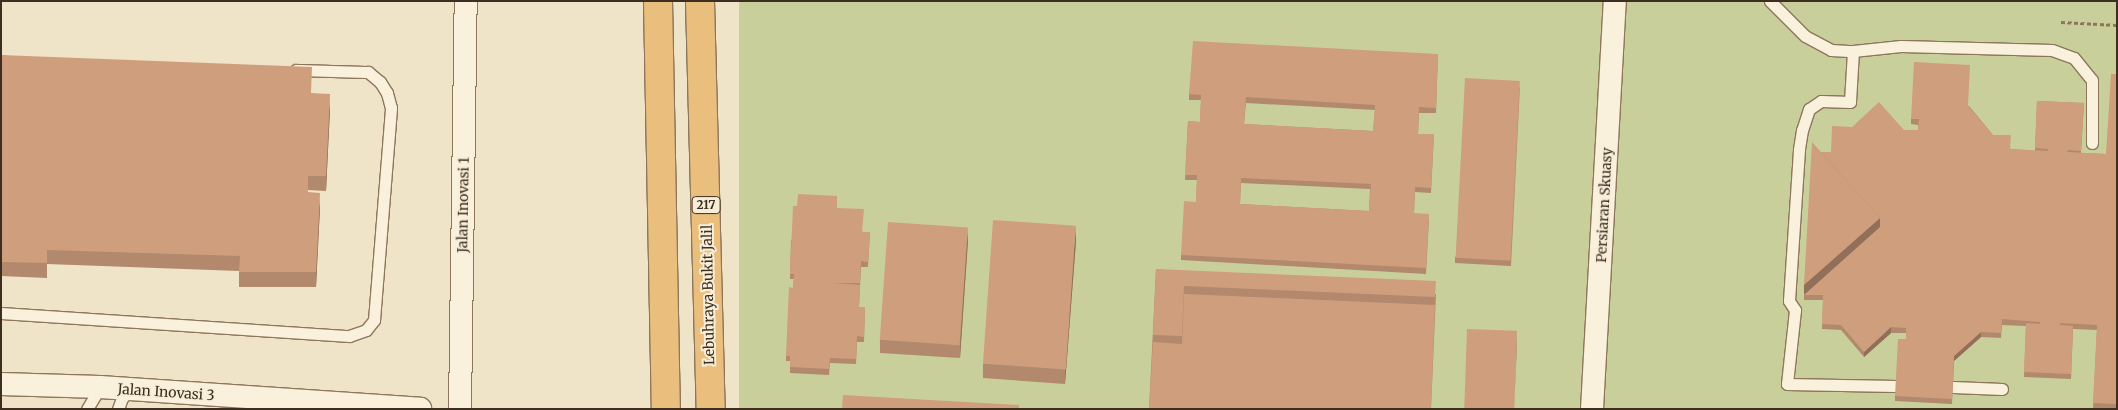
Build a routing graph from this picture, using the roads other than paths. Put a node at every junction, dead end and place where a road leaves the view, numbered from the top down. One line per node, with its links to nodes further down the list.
1 (466, 1): 19 (street, Jalan Inovasi 1)
2 (658, 1): 20 (highway)
3 (700, 1): 21 (highway, Lebuhraya Bukit Jalil / 217)
4 (1615, 1): 22 (street, Persiaran Skuasy)
5 (1770, 1): 6 (lane)
6 (1853, 52): 8 (lane); 11 (lane)
7 (281, 70): 9 (lane)
8 (2092, 143)
9 (1, 313)
10 (1, 384): 12 (street, Jalan Inovasi 3)
11 (1896, 386)
12 (100, 387): 15 (street, Jalan Inovasi 3); 16 (lane)
13 (1952, 387): 14 (lane)
14 (2002, 389)
15 (130, 390): 17 (lane); 18 (street, Jalan Inovasi 3)
16 (87, 409)
17 (118, 409)
18 (420, 409)
19 (460, 409)
20 (666, 409)
21 (711, 409)
22 (1592, 409)

